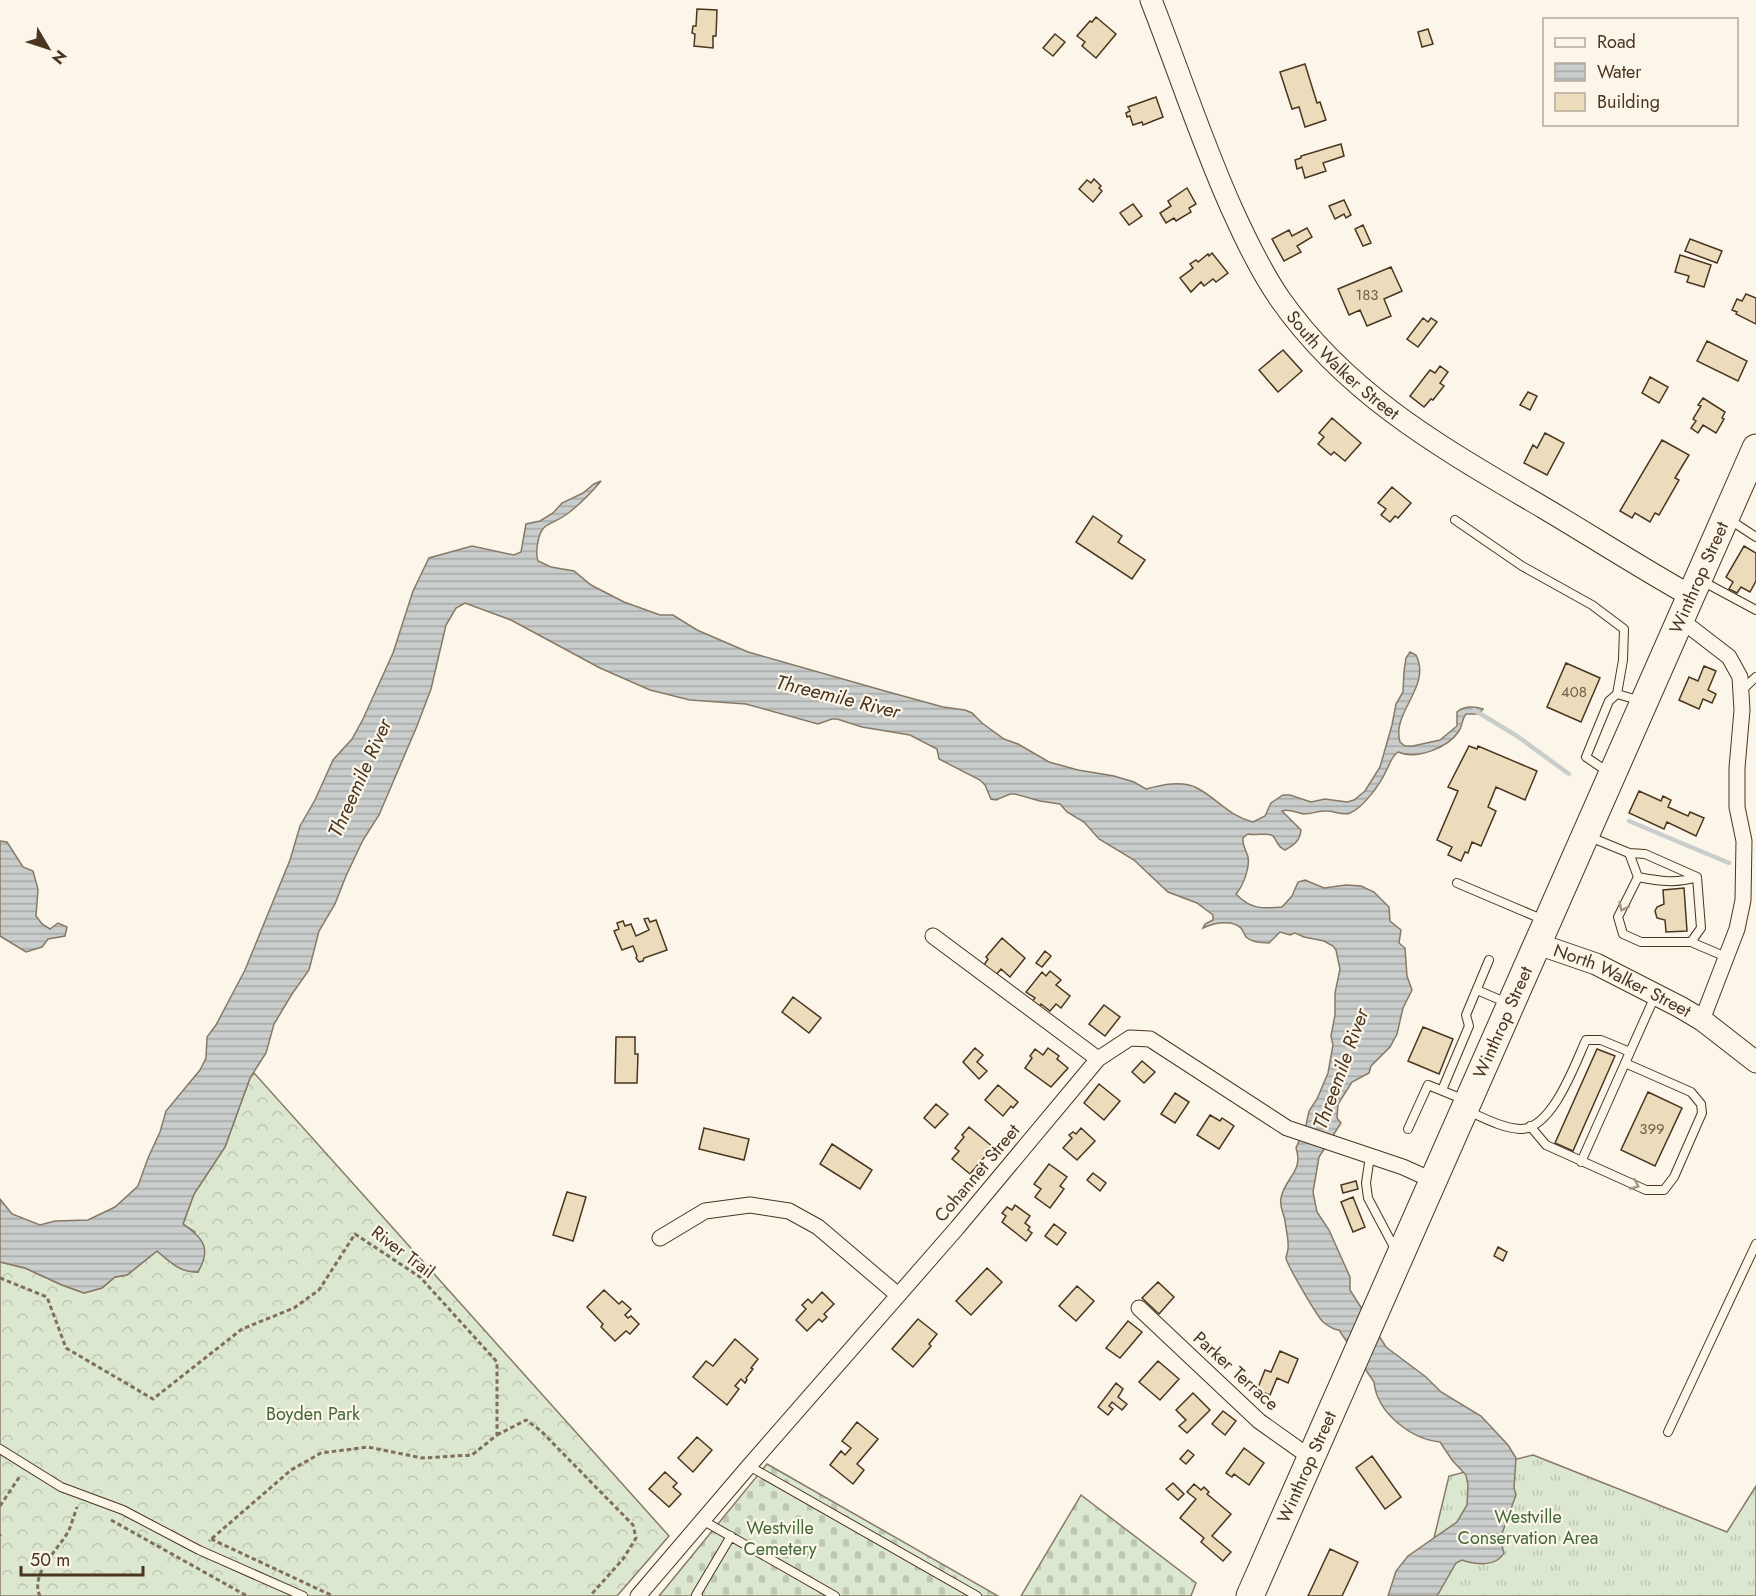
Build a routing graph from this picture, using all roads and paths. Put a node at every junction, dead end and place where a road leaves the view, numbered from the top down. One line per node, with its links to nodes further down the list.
1 (1151, 0): 6 (street, South Walker Street)
2 (1756, 448): 3 (highway, Winthrop Street)
3 (1726, 517): 5 (lane); 6 (highway, Winthrop Street)
4 (1455, 520): 11 (lane)
5 (1756, 537)
6 (1695, 588): 7 (lane); 8 (highway, Winthrop Street)
7 (1756, 610)
8 (1681, 620): 10 (street, North Walker Street); 12 (highway, Winthrop Street)
9 (1756, 677): 10 (lane)
10 (1741, 691): 22 (street, North Walker Street)
11 (1617, 694): 12 (lane); 13 (lane)
12 (1644, 702): 13 (highway, Winthrop Street)
13 (1612, 775): 14 (highway, Winthrop Street)
14 (1586, 836): 15 (lane); 19 (highway, Winthrop Street)
15 (1629, 853): 16 (lane); 17 (lane)
16 (1638, 877): 17 (lane); 21 (lane, one-way to 21)
17 (1697, 877): 21 (lane)
18 (1457, 883): 19 (lane)
19 (1543, 933): 25 (street, North Walker Street); 26 (highway, Winthrop Street)
20 (933, 936): 29 (street)
21 (1691, 942): 22 (lane)
22 (1726, 957): 27 (street, North Walker Street)
23 (1489, 960): 24 (lane)
24 (1477, 990): 26 (lane); 32 (lane)
25 (1656, 995): 27 (street, North Walker Street); 28 (lane)
26 (1512, 1005): 33 (highway, Winthrop Street)
27 (1702, 1020): 30 (street, North Walker Street)
28 (1630, 1052): 31 (lane); 34 (lane)
29 (1098, 1059): 36 (street, Cohannet Street); 43 (street, Cohannet Street)
30 (1756, 1062)
31 (1625, 1063): 37 (lane); 37 (lane, one-way to 31)
32 (1442, 1090): 33 (lane); 35 (lane)
33 (1467, 1106): 34 (lane); 38 (highway, Winthrop Street)
34 (1530, 1126): 37 (lane)
35 (1408, 1129)
36 (1370, 1156): 38 (street, Cohannet Street); 41 (lane)
37 (1581, 1162)
38 (1434, 1181): 41 (highway, Winthrop Street)
39 (660, 1238): 43 (street)
40 (1756, 1244): 45 (lane)
41 (1399, 1259): 48 (highway, Winthrop Street)
42 (0, 1278): 46 (path, River Trail)
43 (898, 1295): 49 (street, Cohannet Street)
44 (1139, 1308): 48 (street, Parker Terrace)
45 (1668, 1432)
46 (497, 1435): 56 (path); 62 (path)
47 (0, 1449): 57 (lane)
48 (1311, 1458): 67 (highway, Winthrop Street)
49 (749, 1466): 54 (street, Cohannet Street); 66 (lane)
50 (20, 1476): 51 (path)
51 (0, 1506)
52 (77, 1507): 58 (path)
53 (110, 1519): 59 (path)
54 (702, 1520): 55 (lane); 63 (street, Cohannet Street)
55 (731, 1536): 64 (lane); 65 (lane)
56 (211, 1539): 57 (path); 61 (path)
57 (199, 1550): 60 (lane)
58 (40, 1596)
59 (247, 1596)
60 (303, 1596)
61 (333, 1596)
62 (590, 1596)
63 (638, 1596)
64 (698, 1596)
65 (835, 1596)
66 (977, 1596)
67 (1250, 1596)

